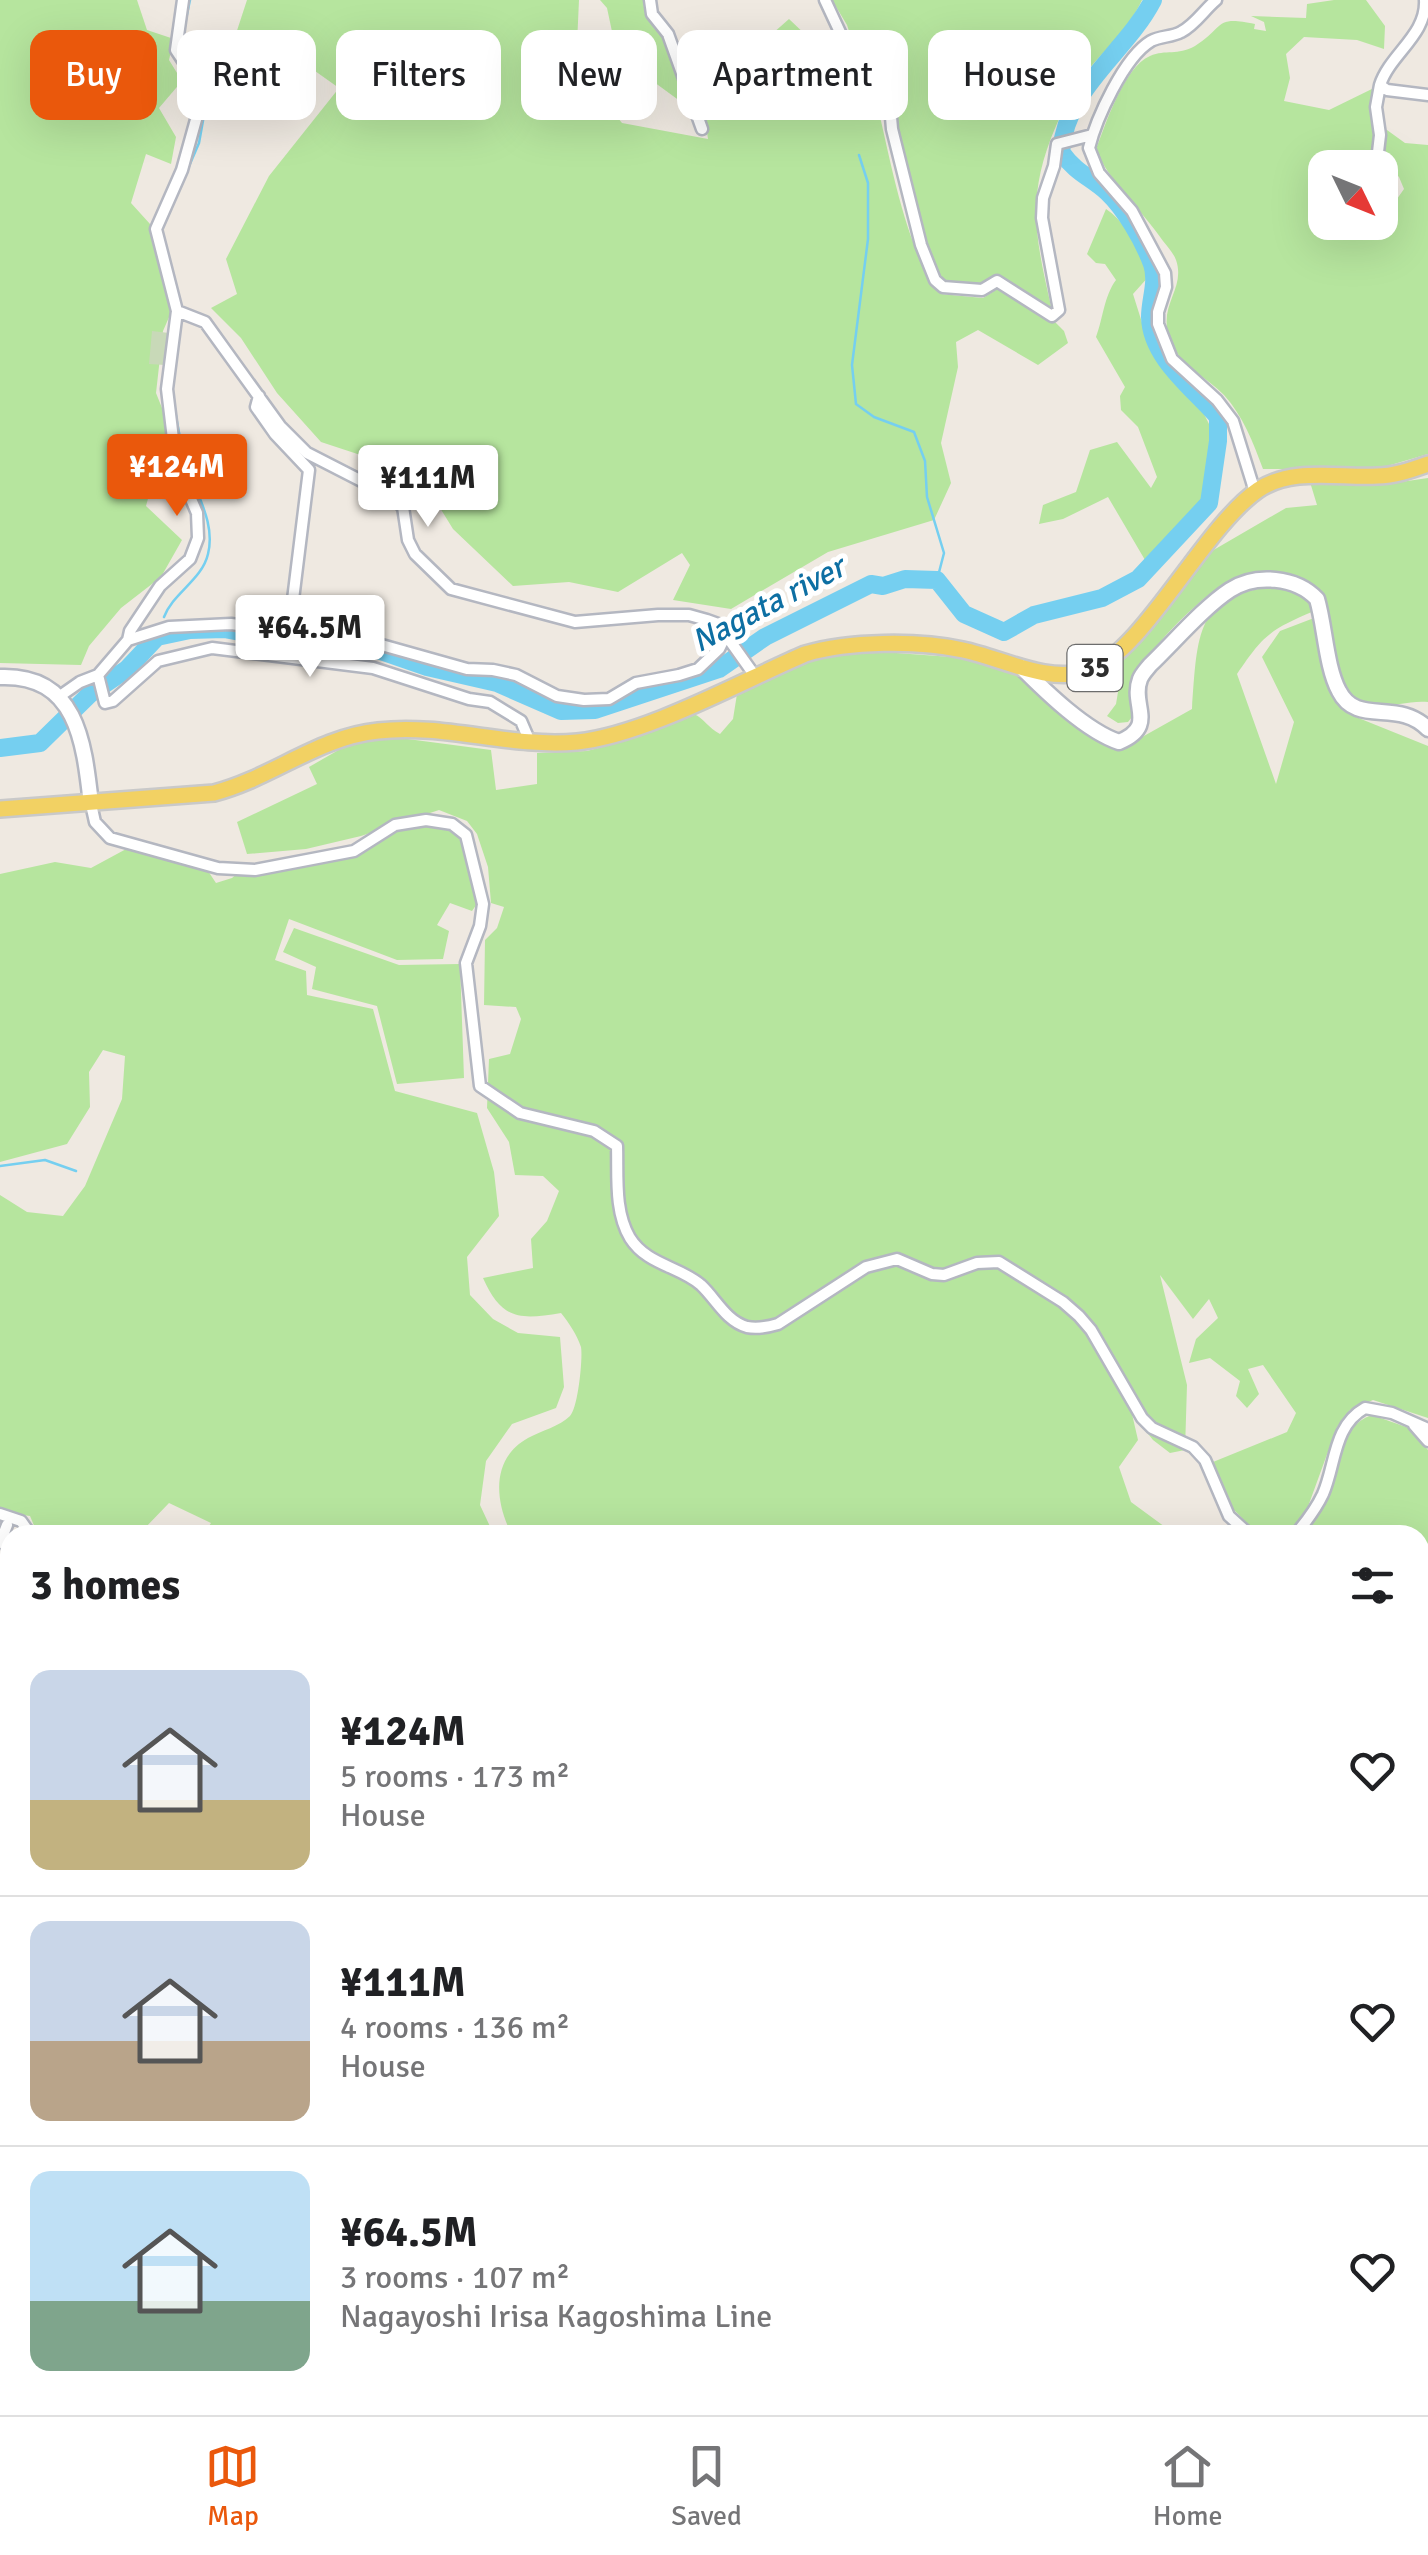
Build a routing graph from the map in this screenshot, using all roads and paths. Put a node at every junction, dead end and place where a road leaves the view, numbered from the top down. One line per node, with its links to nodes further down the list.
1 (183, 0): 11 (street)
2 (650, 0): 8 (street)
3 (825, 0): 9 (street)
4 (1216, 0): 9 (street)
5 (1425, 0): 6 (street)
6 (1380, 85): 7 (street); 10 (street)
7 (1428, 95)
8 (702, 129)
9 (1092, 136): 14 (street)
10 (1378, 150)
11 (177, 310): 12 (street); 17 (street)
12 (259, 396): 15 (street); 16 (street)
13 (1428, 464): 14 (main road, 35)
14 (1256, 492): 18 (main road, 35)
15 (289, 632): 16 (street); 17 (street)
16 (729, 638): 19 (street)
17 (128, 640): 21 (street)
18 (1020, 666): 19 (main road, 35); 23 (street)
19 (752, 671): 24 (main road, 35)
20 (0, 677): 22 (street)
21 (99, 679): 22 (street); 24 (street)
22 (64, 702): 25 (street)
23 (1428, 729)
24 (530, 742): 25 (main road, 35)
25 (92, 804): 26 (main road, 35); 32 (street)
26 (0, 810)
27 (1414, 1424): 28 (street); 29 (street); 33 (street)
28 (1428, 1429)
29 (1428, 1441)
30 (0, 1514): 31 (street)
31 (24, 1525)
32 (1239, 1525)
33 (1303, 1525)

